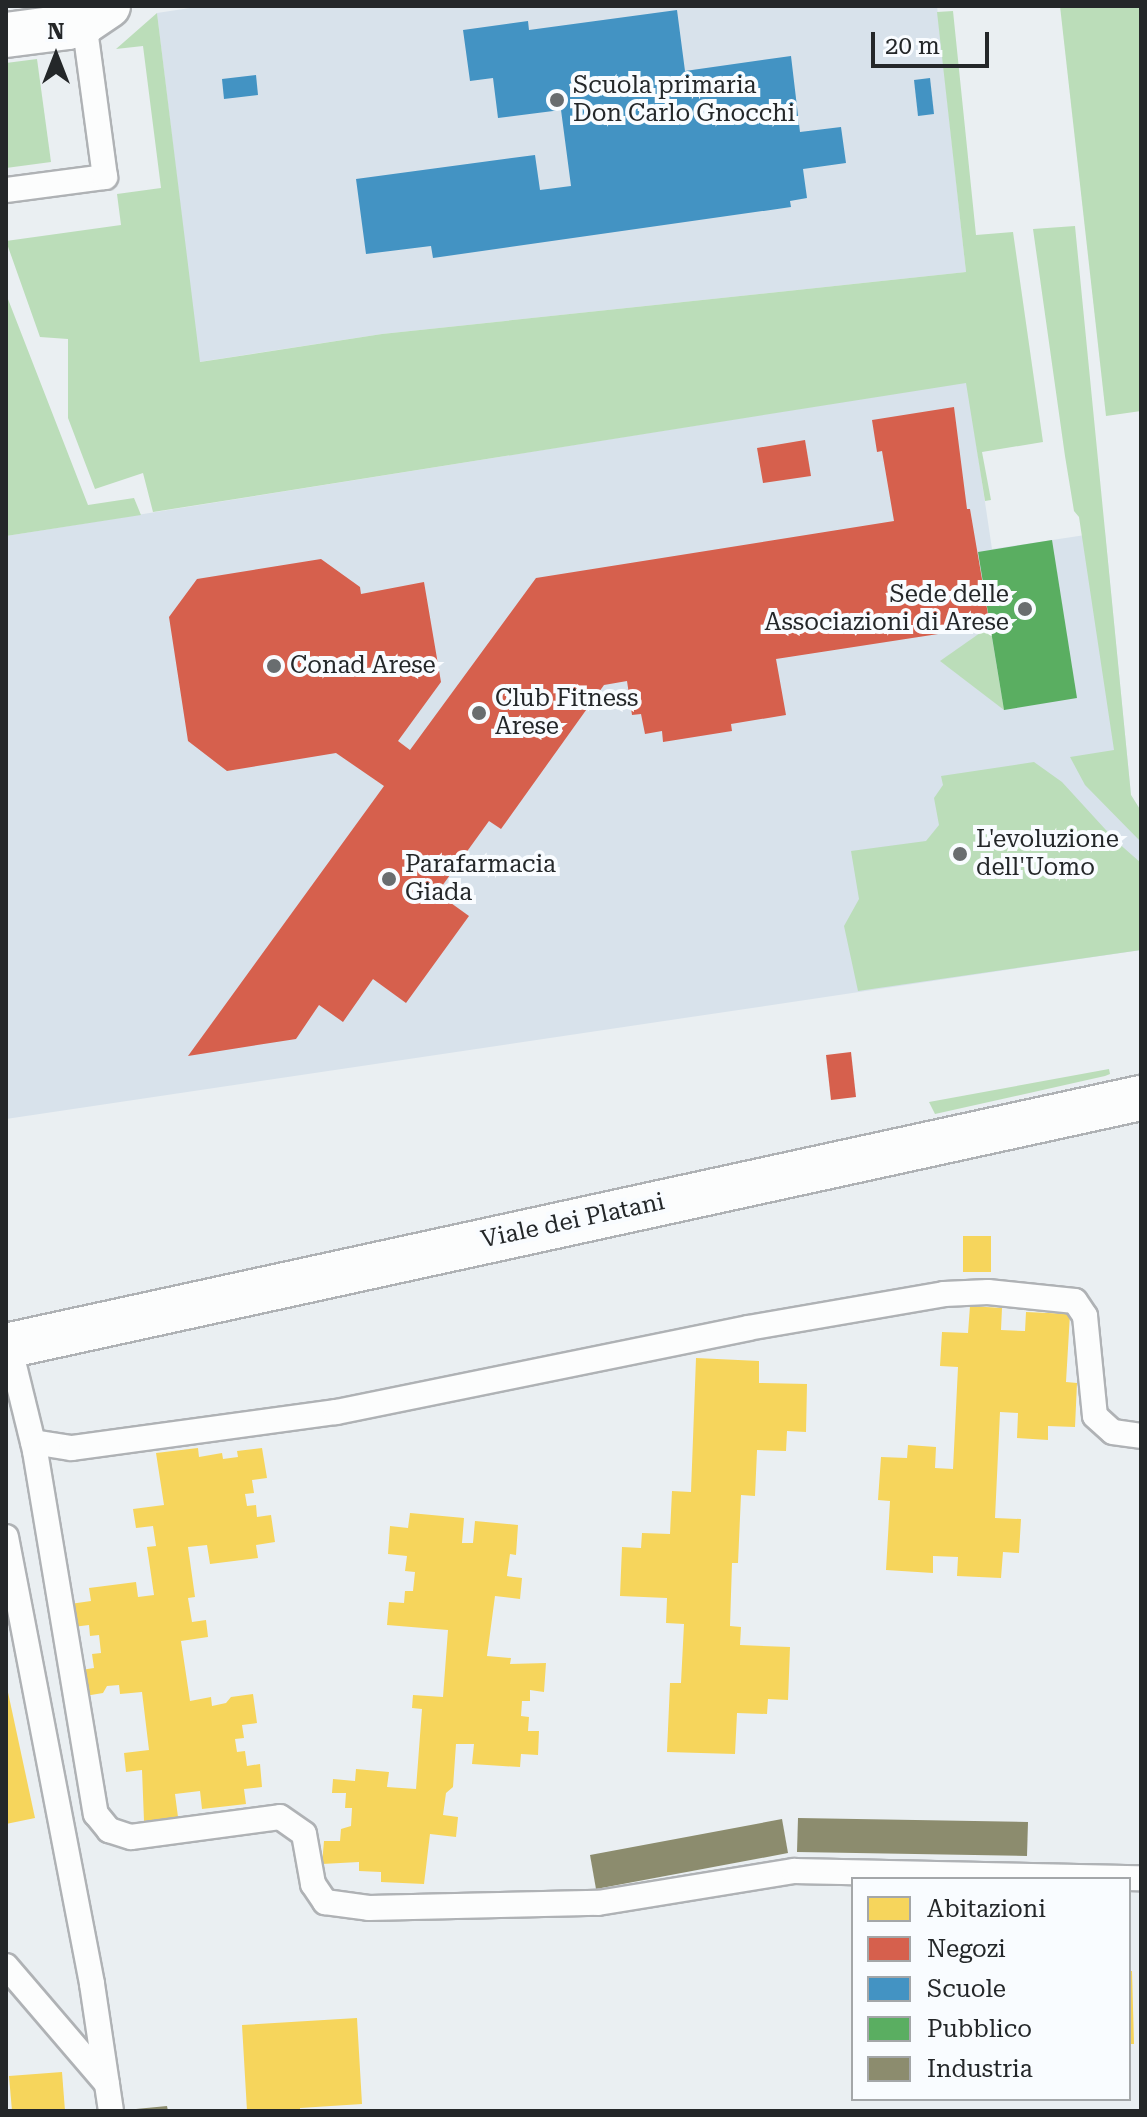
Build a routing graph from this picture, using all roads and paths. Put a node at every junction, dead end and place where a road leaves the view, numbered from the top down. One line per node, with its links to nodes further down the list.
1 (96, 14): 2 (street); 3 (lane)
2 (6, 35)
3 (6, 190)
4 (1141, 1098): 5 (street, Viale dei Platani)
5 (8, 1346): 7 (lane)
6 (1141, 1436): 7 (lane)
7 (33, 1442): 9 (lane)
8 (6, 1537): 11 (lane)
9 (1091, 1877)
10 (6, 1966): 11 (lane)
11 (108, 2086): 12 (lane)
12 (111, 2111)

